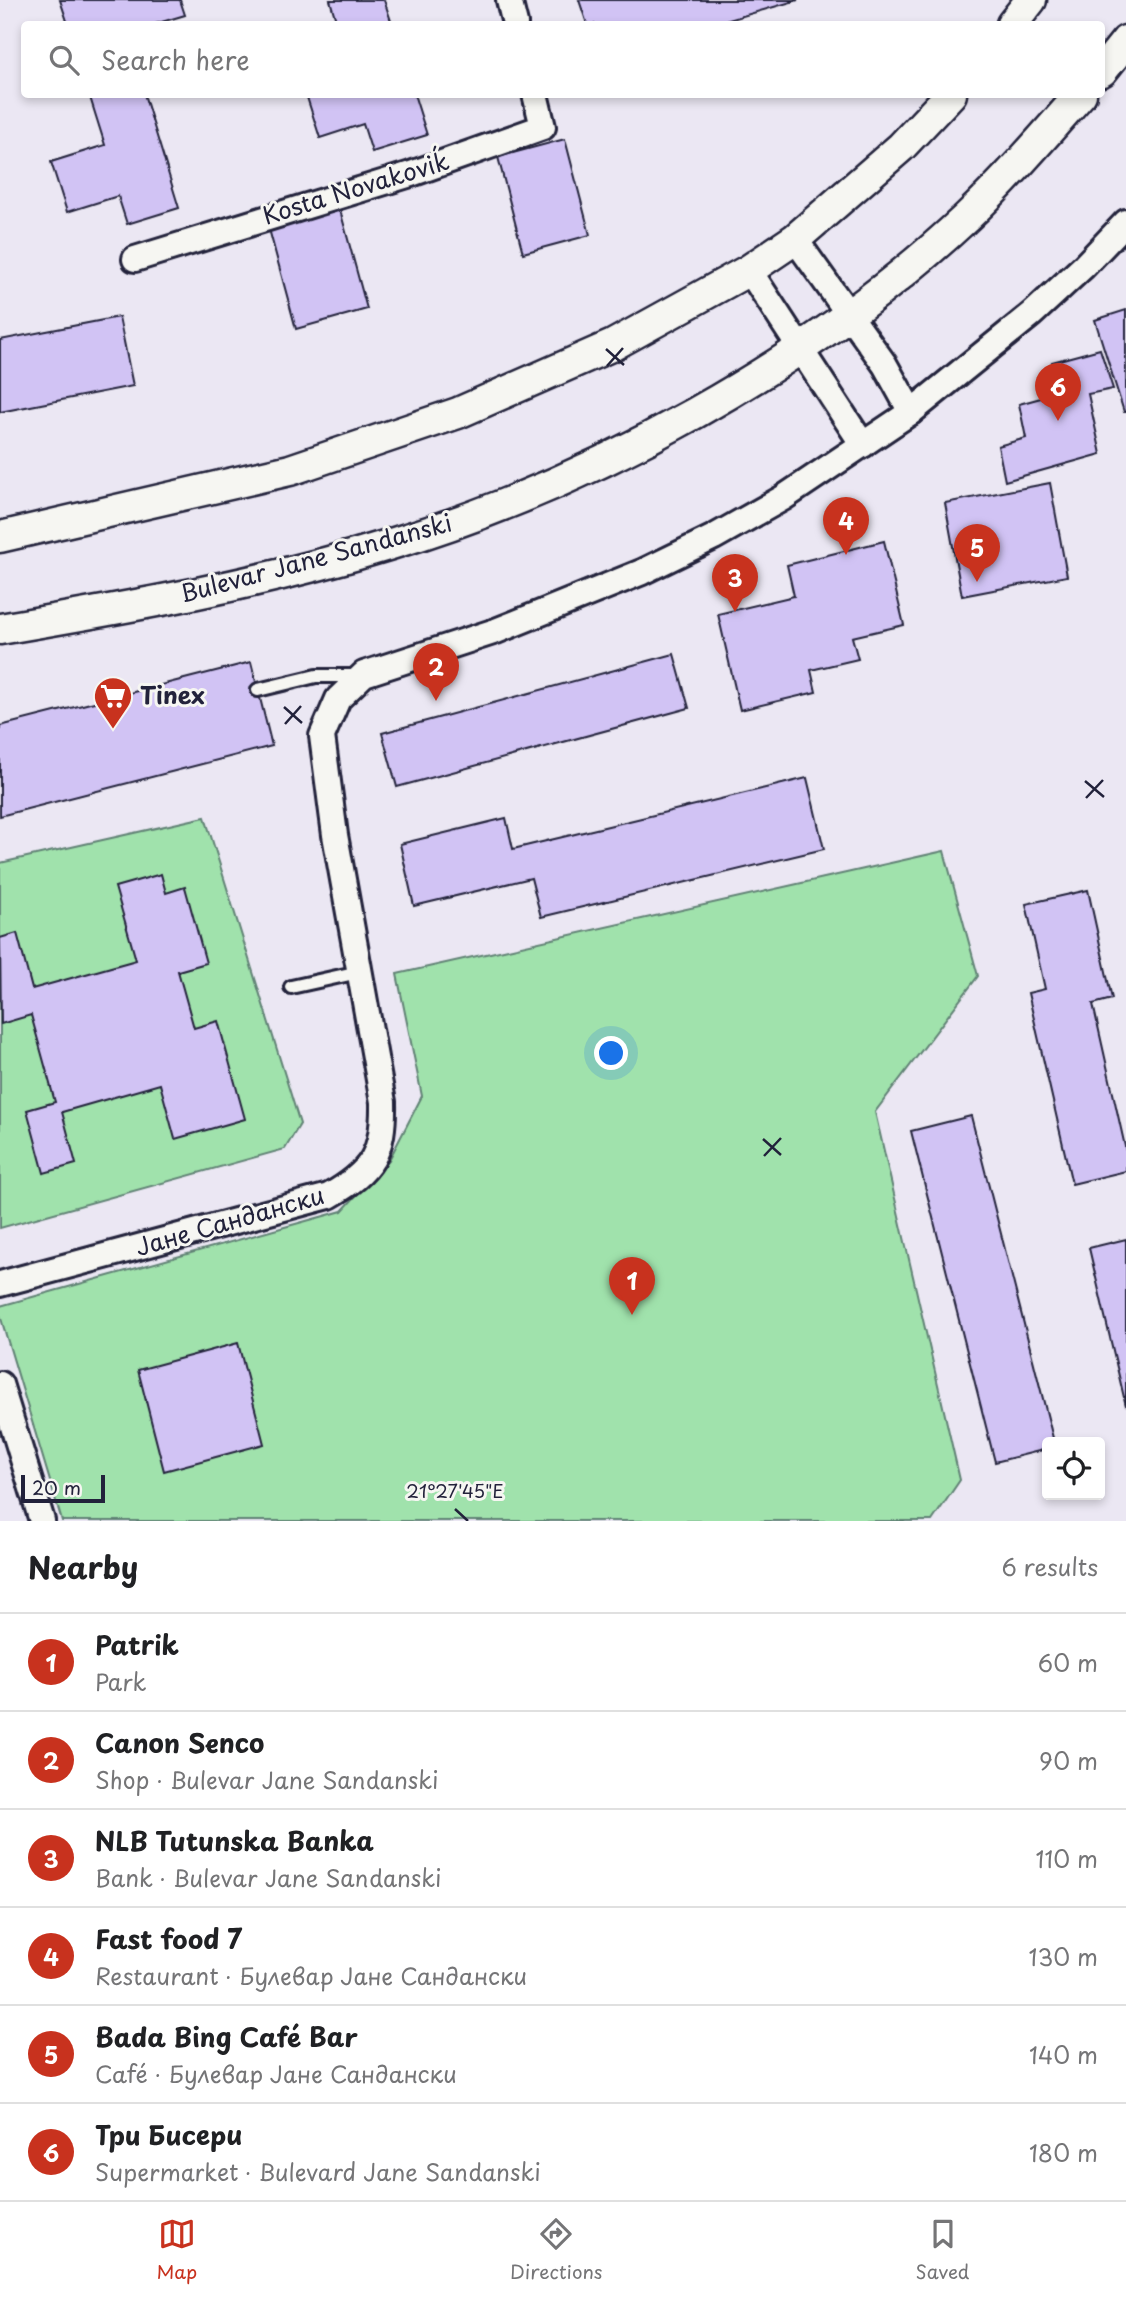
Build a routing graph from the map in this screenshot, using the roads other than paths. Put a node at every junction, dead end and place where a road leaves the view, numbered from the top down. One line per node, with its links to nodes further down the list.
1 (509, 0): 3 (street)
2 (1031, 0): 4 (street)
3 (514, 21)
4 (1014, 21)
5 (1126, 41): 6 (street)
6 (1105, 66)
7 (536, 98): 12 (street, Kosta Novakoviḱ)
8 (947, 98): 11 (street)
9 (1078, 98): 14 (street, Bulevar Jane Sandanski)
10 (1126, 222): 16 (street)
11 (794, 239): 13 (street); 14 (street)
12 (135, 259)
13 (749, 270): 15 (street); 18 (street)
14 (849, 314): 15 (street, Bulevar Jane Sandanski); 16 (street)
15 (800, 347): 17 (street); 19 (street, Bulevar Jane Sandanski)
16 (911, 412): 17 (street)
17 (863, 446): 20 (street)
18 (0, 537)
19 (0, 629)
20 (362, 676): 21 (lane); 22 (street, Јане Сандански)
21 (258, 690)
22 (359, 972): 23 (lane); 24 (street, Јане Сандански)
23 (291, 988)
24 (0, 1284)
25 (0, 1384): 26 (street)
26 (42, 1521)

